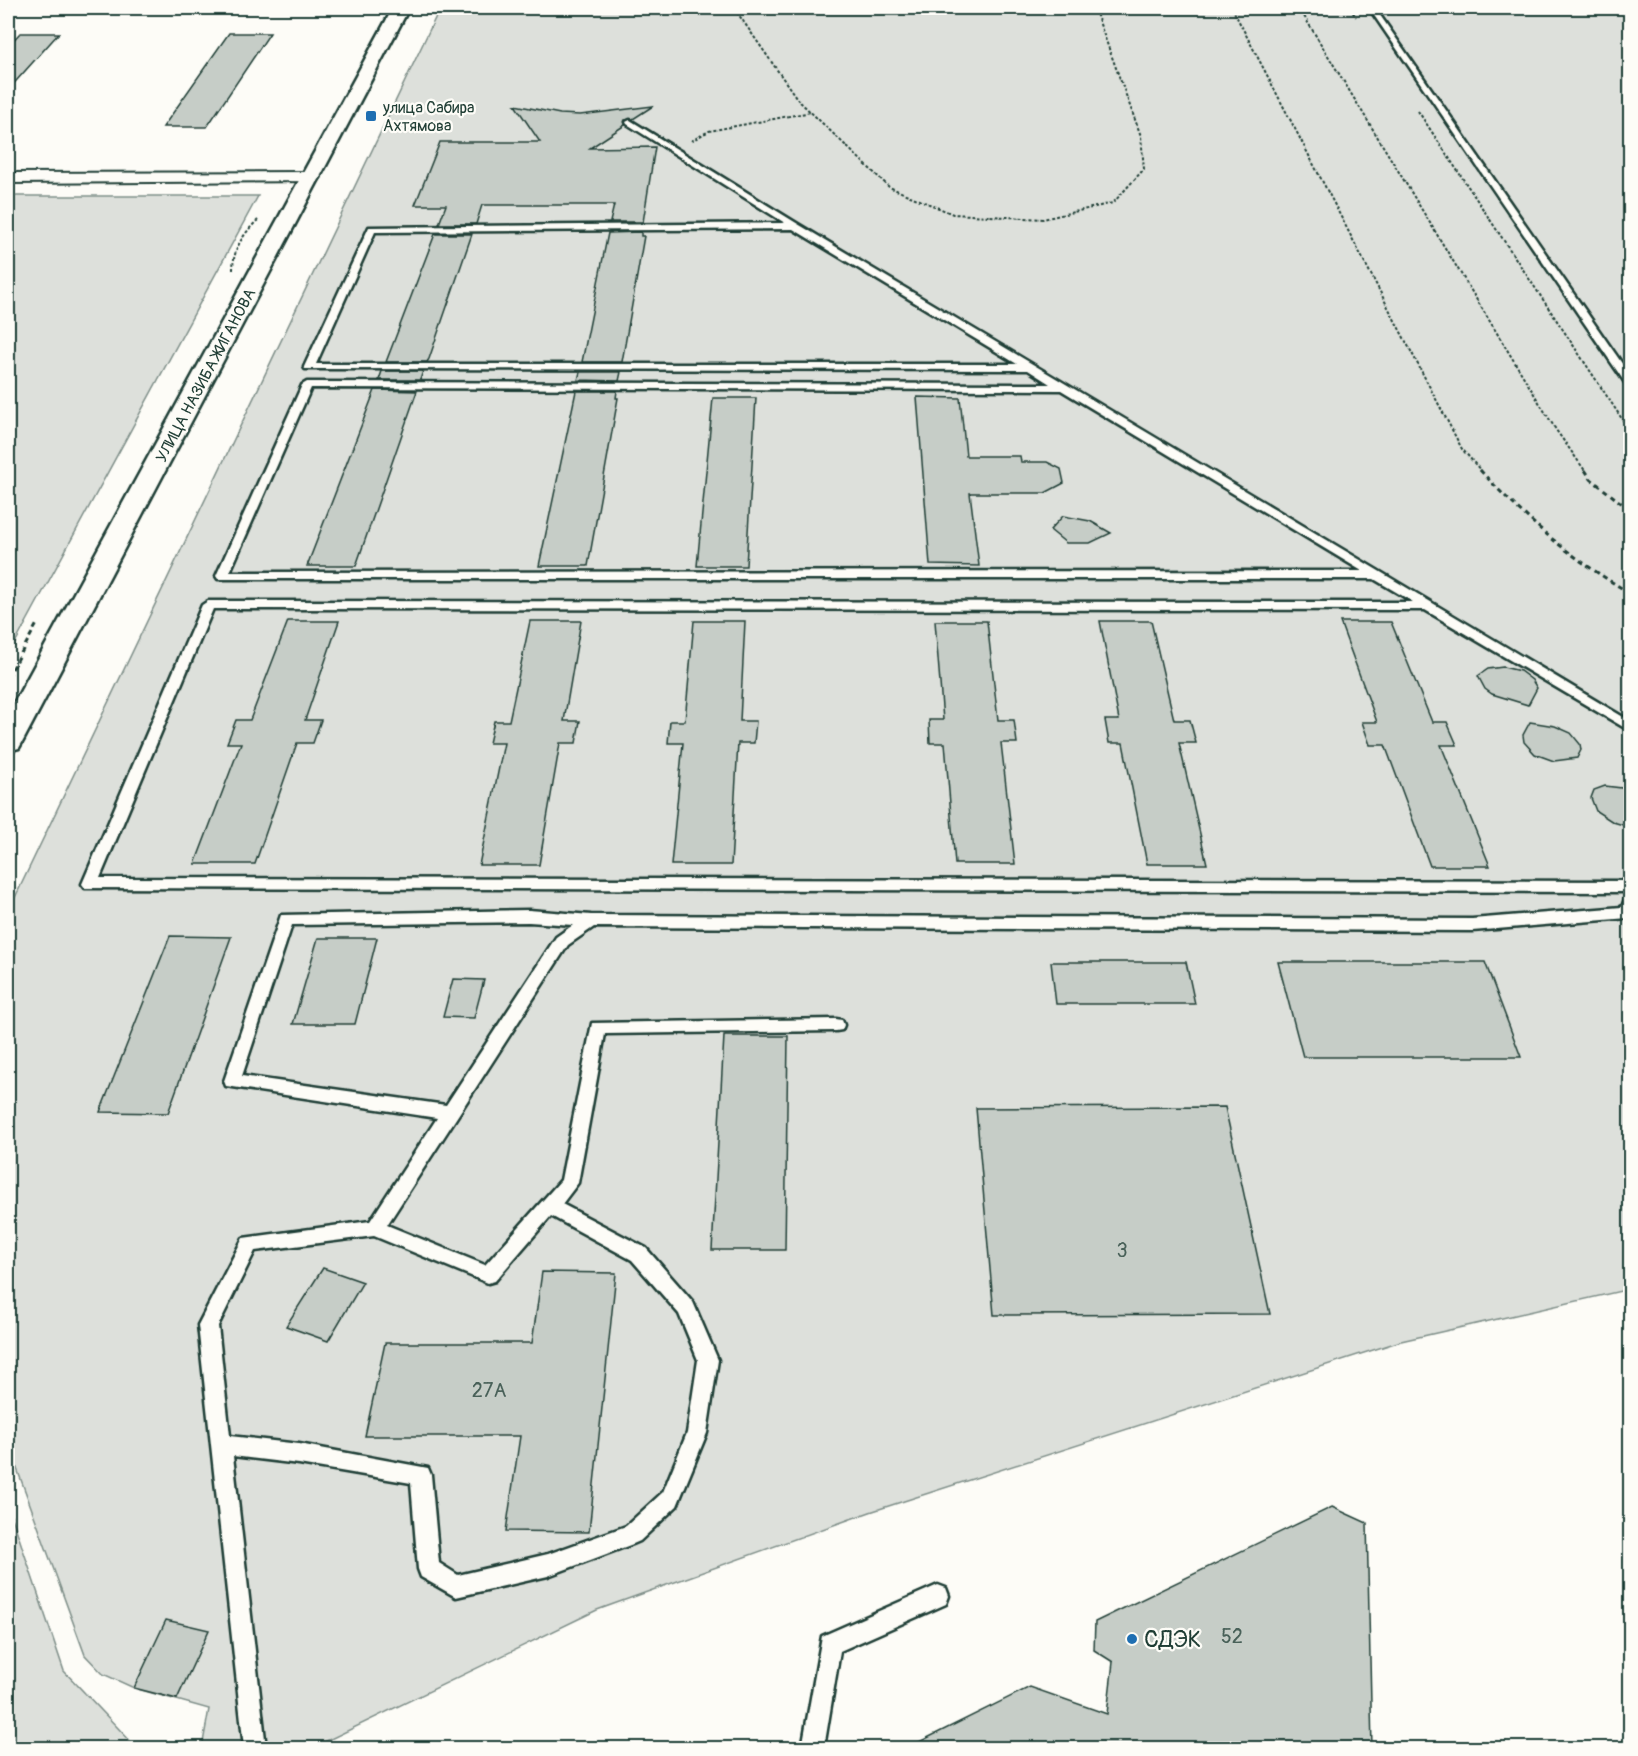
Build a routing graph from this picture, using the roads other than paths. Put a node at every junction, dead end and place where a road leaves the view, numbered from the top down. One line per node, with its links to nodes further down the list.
1 (401, 8): 4 (street, УЛИЦА НАЗИБА ЖИГАНОВА)
2 (1372, 8): 8 (lane)
3 (630, 122): 6 (lane)
4 (312, 177): 5 (street); 14 (street, УЛИЦА НАЗИБА ЖИГАНОВА)
5 (8, 178)
6 (795, 226): 7 (lane); 7 (lane)
7 (1031, 367): 10 (lane)
8 (1627, 371): 9 (lane)
9 (1630, 381)
10 (1067, 387): 11 (lane); 11 (lane)
11 (1379, 575): 12 (lane)
12 (1427, 606): 13 (lane); 15 (lane)
13 (1630, 728)
14 (8, 741)
15 (1630, 887)
16 (1630, 903): 17 (lane)
17 (591, 921): 19 (lane); 19 (lane)
18 (836, 1025): 20 (lane)
19 (450, 1113): 21 (lane)
20 (549, 1206): 21 (lane); 22 (lane)
21 (375, 1228): 22 (lane)
22 (222, 1445): 24 (lane)
23 (938, 1596): 25 (lane)
24 (255, 1749)
25 (813, 1749)

